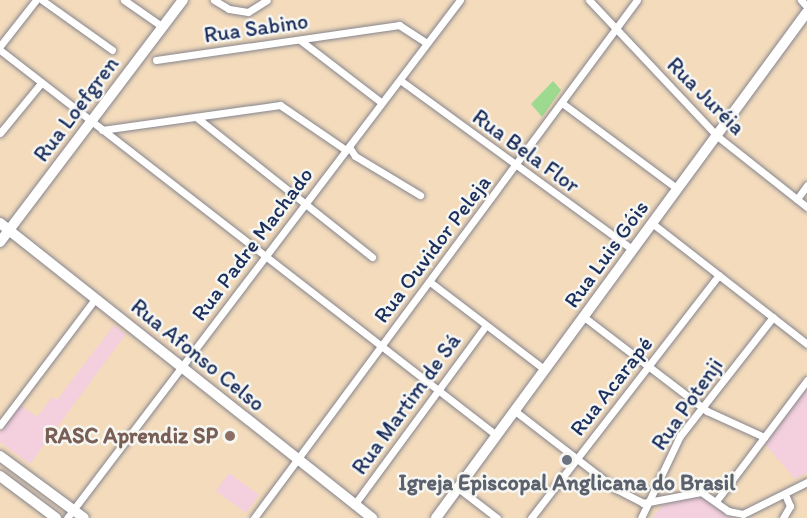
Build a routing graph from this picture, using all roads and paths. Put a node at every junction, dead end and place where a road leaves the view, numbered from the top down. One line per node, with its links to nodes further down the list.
1 (36, 0): 17 (street)
2 (42, 0): 18 (street)
3 (124, 0): 14 (street)
4 (183, 0): 14 (street, Rua Loefgren)
5 (213, 0): 6 (street)
6 (267, 0)
7 (460, 0): 16 (street, Rua Padre Machado)
8 (589, 0): 13 (street, Rua Juréia)
9 (637, 0): 13 (street, Rua Ouvidor Peleja)
10 (801, 0): 11 (street)
11 (807, 7)
12 (807, 12): 28 (street, Rua Luis Góis)
13 (615, 29): 23 (street, Rua Ouvidor Peleja); 28 (street, Rua Juréia)
14 (161, 30): 25 (street, Rua Loefgren)
15 (300, 40): 16 (street, Rua Sabino); 19 (street, Rua Sabino); 22 (street)
16 (427, 43): 20 (street, Rua Padre Machado)
17 (0, 48): 21 (street)
18 (112, 50)
19 (156, 60)
20 (400, 80): 22 (street, Rua Padre Machado); 30 (street, Rua Bela Flor)
21 (41, 83): 25 (street); 27 (street)
22 (382, 103): 29 (street, Rua Padre Machado)
23 (562, 103): 30 (street, Rua Ouvidor Peleja); 32 (street)
24 (196, 117): 26 (street); 29 (street); 35 (street)
25 (92, 122): 26 (street); 38 (street, Rua Loefgren)
26 (102, 130): 41 (street)
27 (0, 133)
28 (717, 136): 32 (street, Rua Luis Góis); 34 (street, Rua Juréia)
29 (348, 148): 33 (street); 35 (street, Rua Padre Machado)
30 (516, 167): 40 (street, Rua Bela Flor); 44 (street, Rua Ouvidor Peleja)
31 (807, 185): 34 (street)
32 (678, 189): 37 (street, Rua Luis Góis)
33 (420, 195)
34 (796, 199): 36 (street, Rua Juréia)
35 (307, 202): 41 (street, Rua Padre Machado); 42 (street)
36 (807, 207)
37 (653, 224): 40 (street, Rua Luis Góis); 43 (street)
38 (5, 226): 39 (street, Rua Loefgren); 45 (street, Rua Afonso Celso)
39 (0, 242)
40 (633, 250): 46 (street, Rua Luis Góis)
41 (266, 256): 50 (street); 52 (street, Rua Padre Machado)
42 (372, 257)
43 (719, 275): 47 (street); 51 (street, Rua Acarapé)
44 (430, 282): 48 (street); 50 (street, Rua Ouvidor Peleja)
45 (95, 298): 52 (street, Rua Afonso Celso); 58 (street)
46 (584, 317): 51 (street); 53 (street, Rua Luis Góis)
47 (773, 317): 49 (street); 56 (street, Rua Potenji)
48 (486, 325): 53 (street); 55 (street, Rua Martim de Sá)
49 (807, 344)
50 (383, 346): 55 (street); 63 (street, Rua Ouvidor Peleja)
51 (648, 366): 56 (street); 62 (street, Rua Acarapé)
52 (182, 367): 63 (street, Rua Afonso Celso); 71 (street, Rua Padre Machado)
53 (545, 370): 57 (street, Rua Luis Góis)
54 (807, 380): 60 (street)
55 (439, 390): 59 (street); 69 (street, Rua Martim de Sá)
56 (702, 408): 60 (street); 70 (street, Rua Potenji)
57 (515, 411): 59 (street, Rua Luis Góis); 62 (street)
58 (0, 425)
59 (496, 435): 66 (street, Rua Luis Góis)
60 (764, 437): 68 (street)
61 (0, 456): 71 (street)
62 (577, 459): 70 (street); 78 (street, Rua Acarapé)
63 (298, 460): 69 (street, Rua Afonso Celso); 74 (street, Rua Ouvidor Peleja)
64 (0, 476): 72 (street)
65 (807, 482): 67 (street)
66 (458, 488): 76 (street, Rua Luis Góis); 77 (street)
67 (785, 494): 68 (street); 80 (street)
68 (717, 500): 70 (street)
69 (354, 504): 75 (street, Rua Afonso Celso)
70 (650, 504): 79 (street, Rua Potenji)
71 (70, 514): 73 (street)
72 (56, 518)
73 (84, 518)
74 (254, 518)
75 (372, 518)
76 (436, 518)
77 (496, 518)
78 (531, 518)
79 (641, 518)
80 (783, 518)

